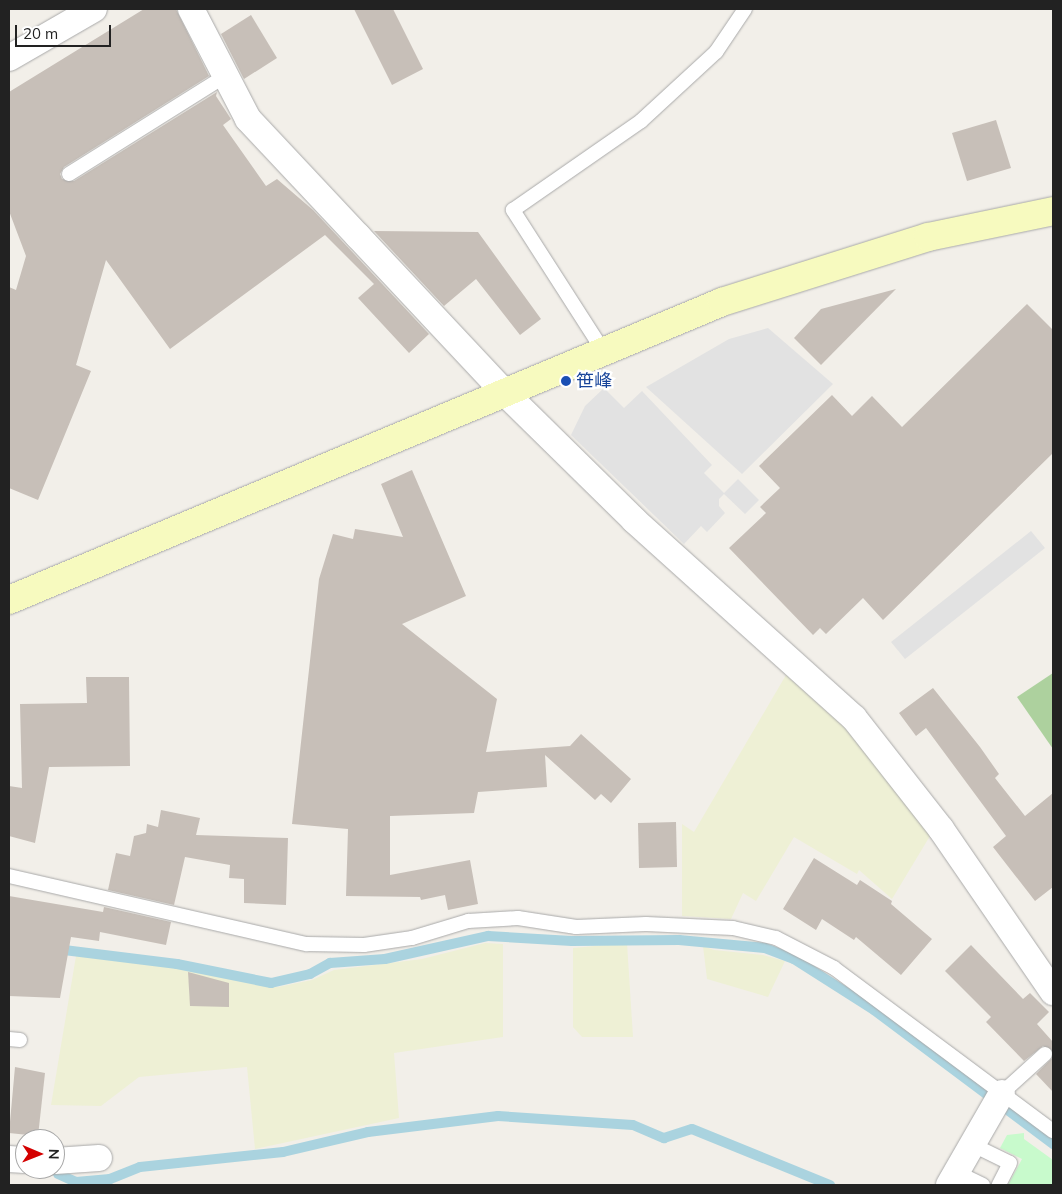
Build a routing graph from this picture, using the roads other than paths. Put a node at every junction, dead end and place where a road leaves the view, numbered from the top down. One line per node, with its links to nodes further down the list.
1 (94, 9): 4 (street)
2 (191, 9): 5 (street)
3 (746, 9): 8 (lane)
4 (9, 58)
5 (227, 75): 6 (lane); 9 (street)
6 (69, 174)
7 (1053, 211): 8 (street)
8 (604, 352): 9 (street)
9 (506, 394): 10 (street); 12 (street)
10 (9, 600)
11 (9, 876): 14 (lane)
12 (1053, 992)
13 (1045, 1054): 14 (lane)
14 (1002, 1093): 15 (lane); 16 (street)
15 (1053, 1131)
16 (971, 1144): 19 (street); 21 (lane)
17 (99, 1158): 18 (street)
18 (65, 1160)
19 (952, 1179): 20 (lane)
20 (983, 1185)
21 (999, 1185)

